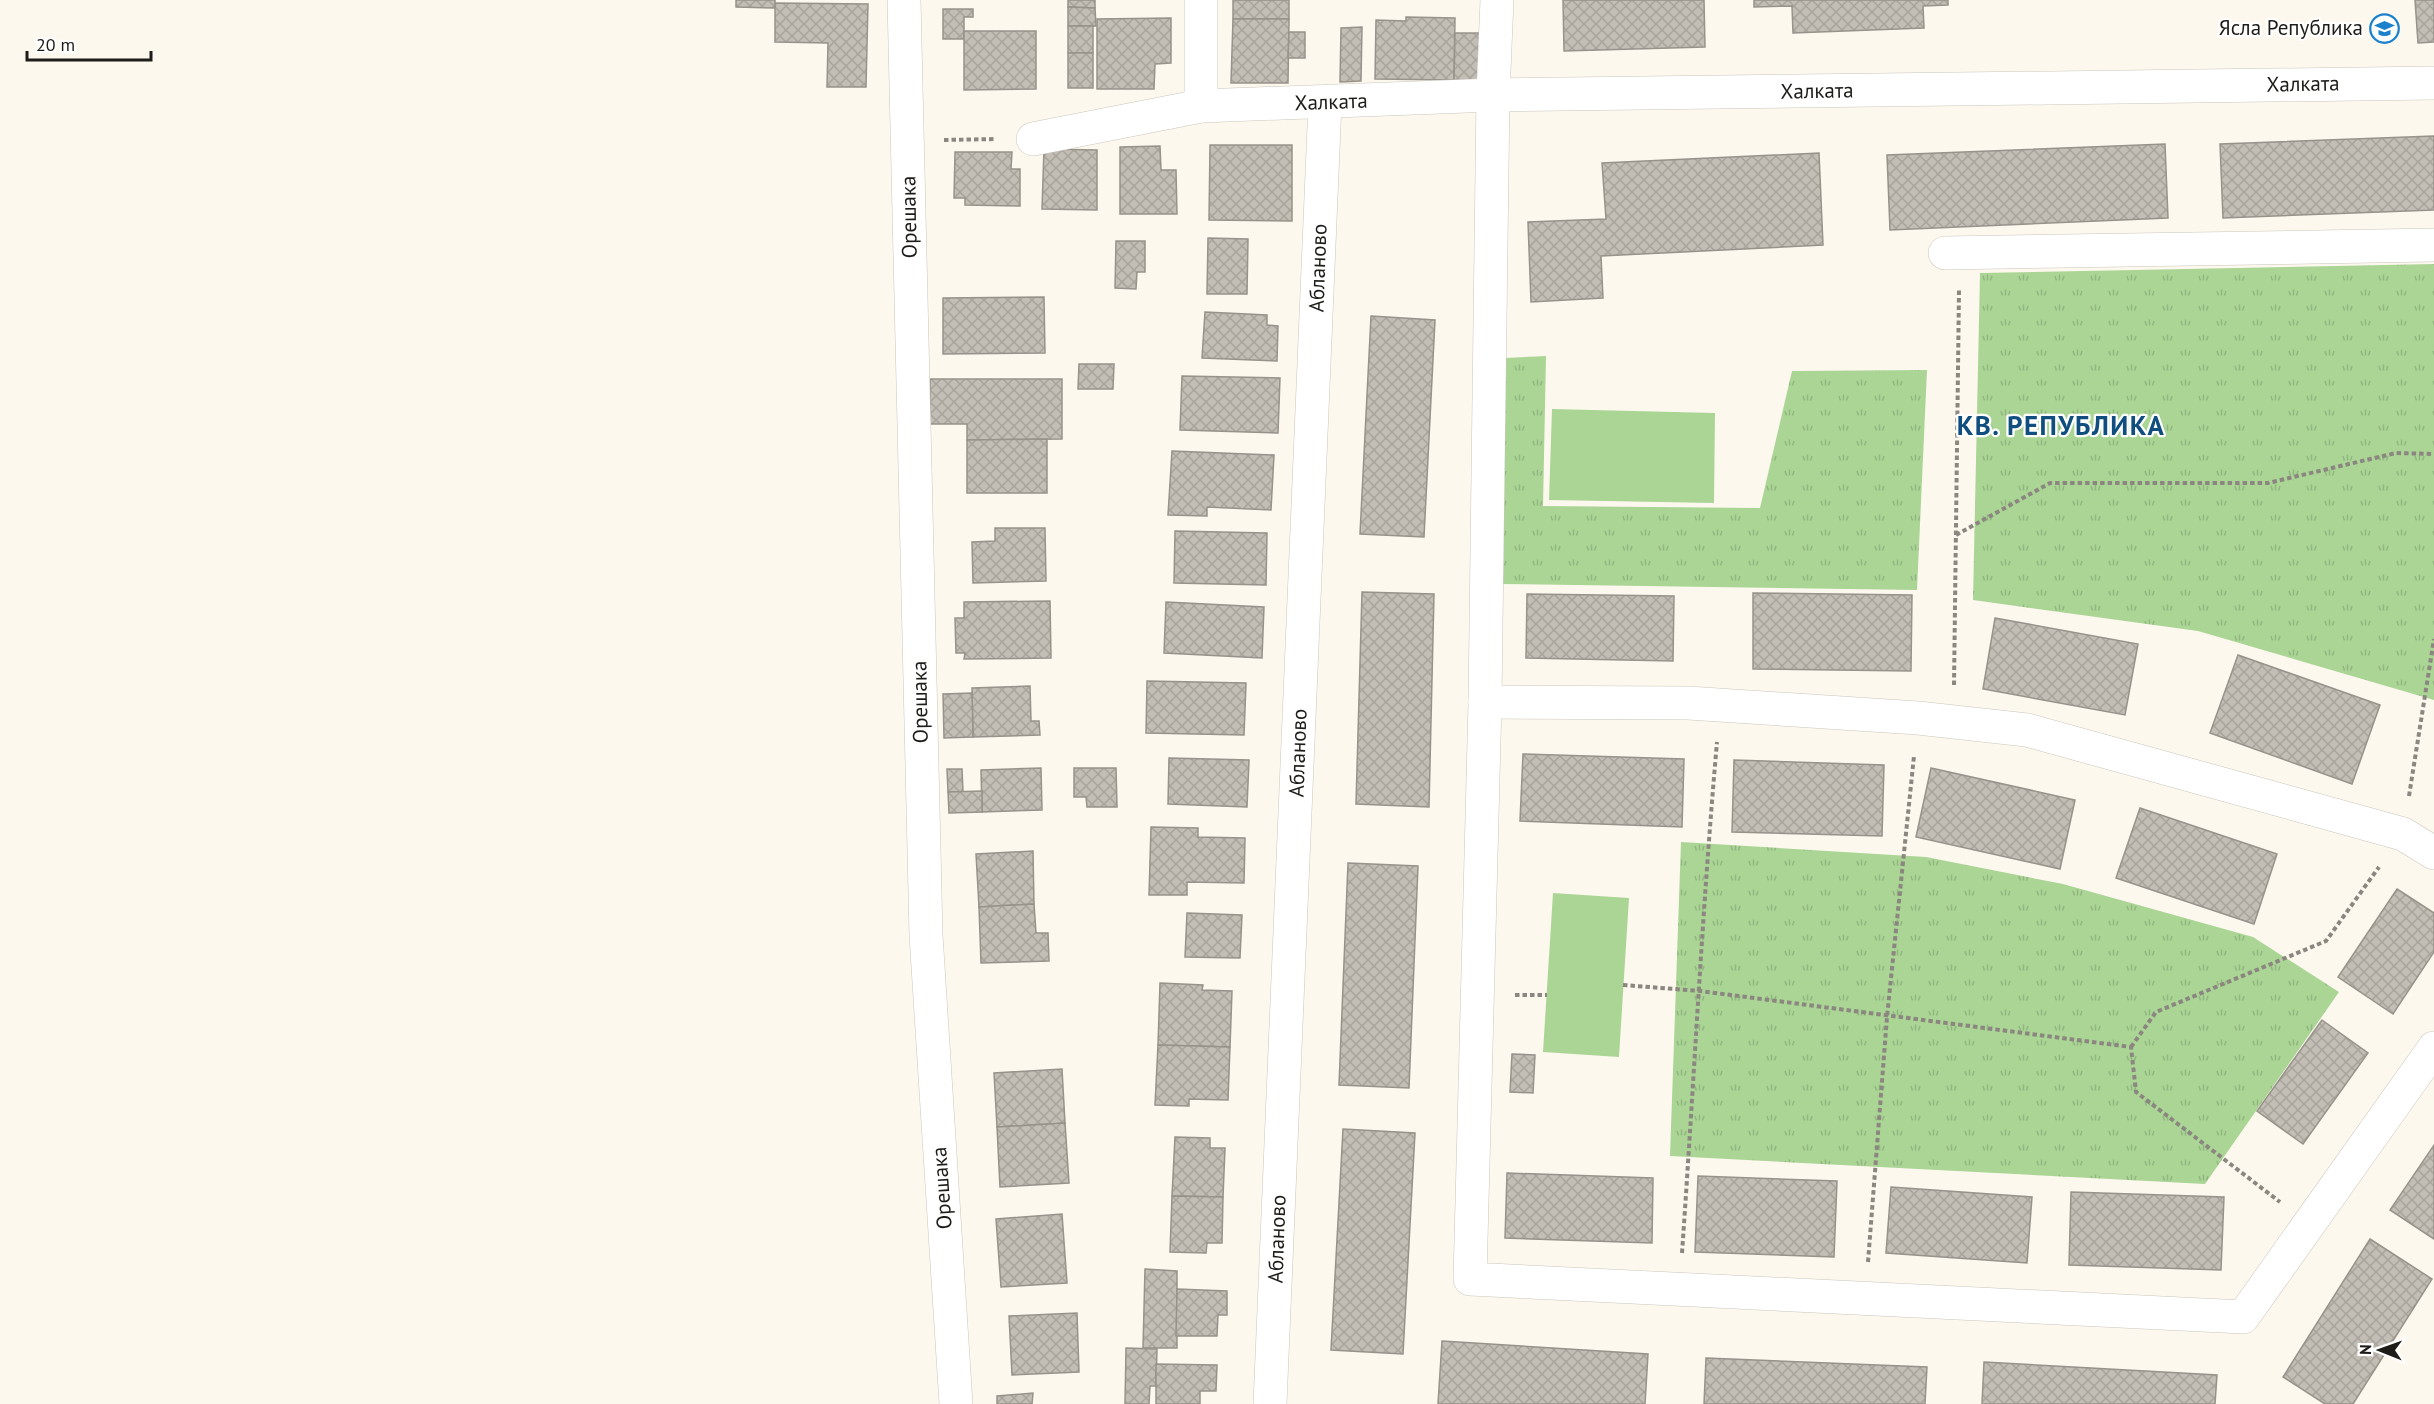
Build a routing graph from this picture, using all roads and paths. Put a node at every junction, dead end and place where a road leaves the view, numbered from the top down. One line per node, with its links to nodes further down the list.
1 (903, 0): 9 (street, Орешака)
2 (1201, 0): 7 (street)
3 (1497, 0): 5 (street)
4 (2434, 83): 5 (street, Халката)
5 (1493, 95): 6 (street, Халката); 15 (street)
6 (1325, 102): 7 (street, Халката); 30 (street, Абланово)
7 (1201, 106): 8 (street, Халката)
8 (1033, 139): 9 (path)
9 (907, 140): 29 (street, Орешака)
10 (2434, 245): 11 (street)
11 (1953, 253): 13 (path)
12 (2434, 454): 13 (path)
13 (1956, 535): 18 (path)
14 (2434, 639): 19 (path)
15 (1485, 702): 16 (street); 27 (street)
16 (1720, 705): 17 (street); 22 (path)
17 (1918, 718): 18 (street); 23 (path)
18 (1954, 722): 19 (street)
19 (2403, 834): 20 (street); 24 (path)
20 (2434, 853)
21 (1623, 985): 22 (path)
22 (1700, 991): 23 (path); 27 (path)
23 (1887, 1017): 24 (path); 28 (path)
24 (2131, 1047): 26 (path)
25 (2434, 1048): 26 (street)
26 (2309, 1224): 28 (street)
27 (1679, 1289): 28 (street)
28 (1865, 1299)
29 (956, 1404)
30 (1270, 1404)

